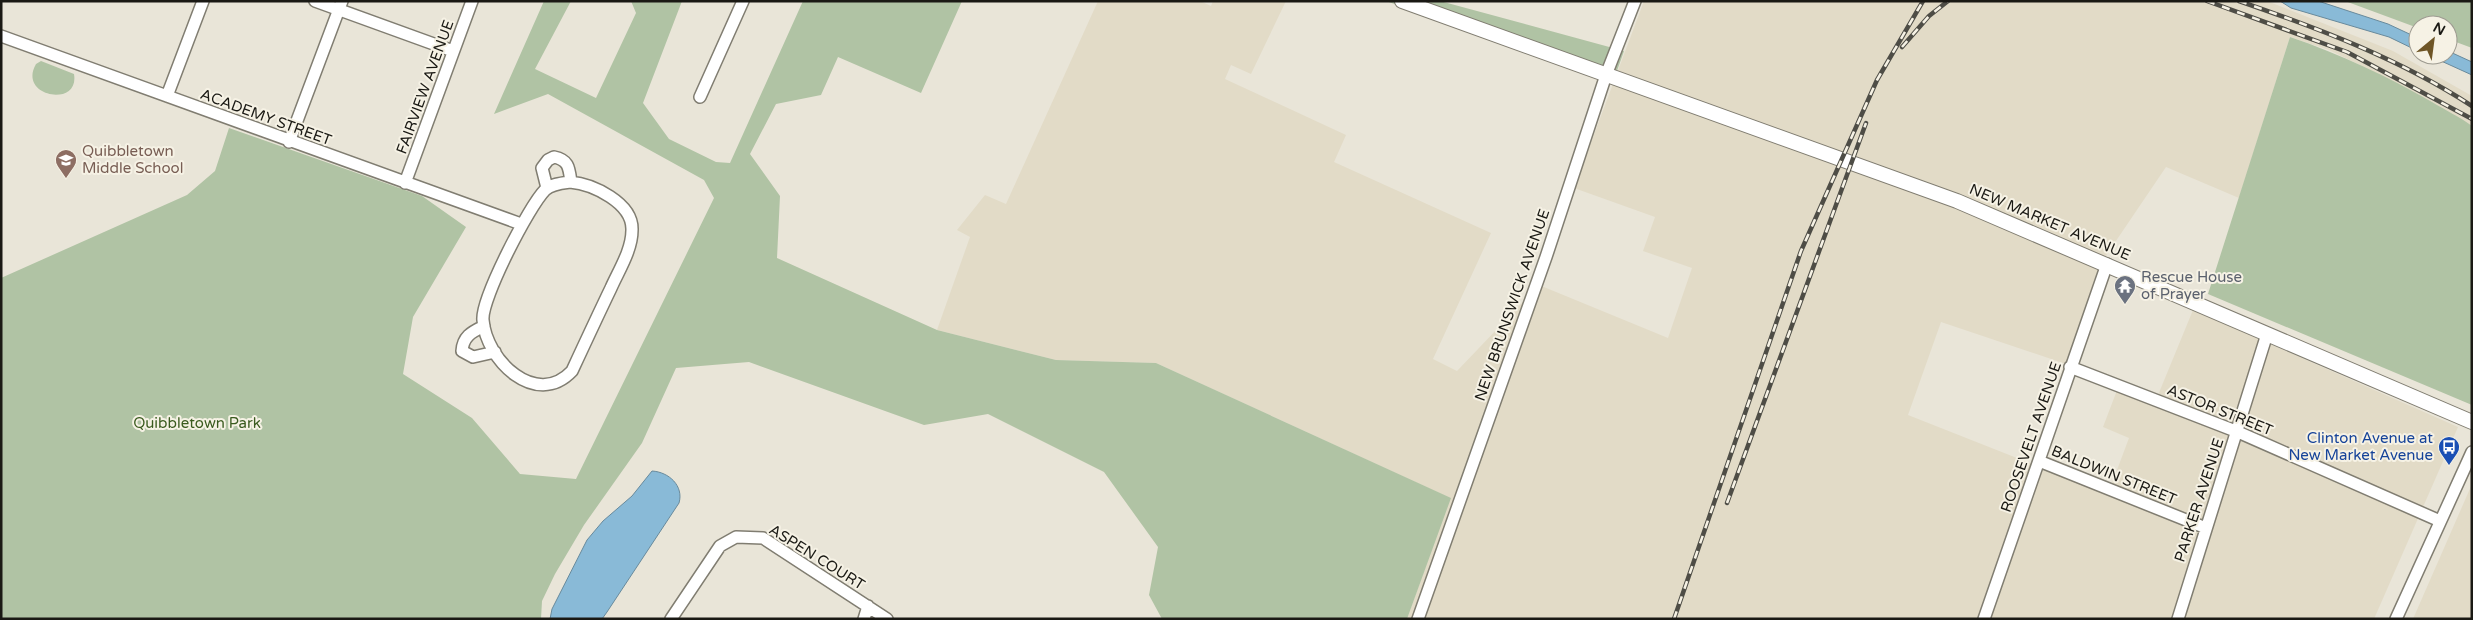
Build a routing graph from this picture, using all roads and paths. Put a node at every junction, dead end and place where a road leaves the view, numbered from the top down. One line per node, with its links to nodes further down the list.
1 (202, 1): 11 (street)
2 (315, 1): 7 (street)
3 (472, 1): 9 (street, FAIRVIEW AVENUE)
4 (743, 1): 12 (street)
5 (1402, 1): 10 (main road, NEW MARKET AVENUE)
6 (1635, 1): 10 (street, NEW BRUNSWICK AVENUE)
7 (340, 6): 9 (street); 13 (street)
8 (1, 36): 11 (street, ACADEMY STREET)
9 (454, 52): 15 (street, FAIRVIEW AVENUE)
10 (1606, 75): 18 (main road, NEW MARKET AVENUE); 34 (street, NEW BRUNSWICK AVENUE)
11 (167, 96): 13 (street, ACADEMY STREET)
12 (700, 97)
13 (289, 142): 15 (street, ACADEMY STREET)
14 (572, 182): 16 (street); 16 (street); 21 (street)
15 (405, 183): 17 (street, ACADEMY STREET)
16 (547, 188): 17 (street)
17 (521, 224): 19 (street)
18 (2107, 264): 20 (main road, NEW MARKET AVENUE); 22 (street, ROOSEVELT AVENUE)
19 (484, 326): 21 (street); 21 (street)
20 (2267, 334): 23 (main road, NEW MARKET AVENUE); 24 (street, PARKER AVENUE)
21 (495, 352)
22 (2070, 367): 24 (street, ASTOR STREET); 26 (street, ROOSEVELT AVENUE)
23 (2472, 422)
24 (2238, 432): 27 (street, ASTOR STREET); 28 (street, PARKER AVENUE)
25 (2472, 452): 27 (street)
26 (2039, 461): 28 (street, BALDWIN STREET); 35 (street, ROOSEVELT AVENUE)
27 (2440, 521): 36 (street)
28 (2206, 528): 30 (street, PARKER AVENUE)
29 (868, 606): 31 (street, ASPEN COURT); 32 (street, ASPEN COURT); 33 (street, ASPEN COURT)
30 (2177, 618)
31 (671, 619)
32 (864, 619)
33 (887, 619)
34 (1418, 619)
35 (1984, 619)
36 (2396, 619)

